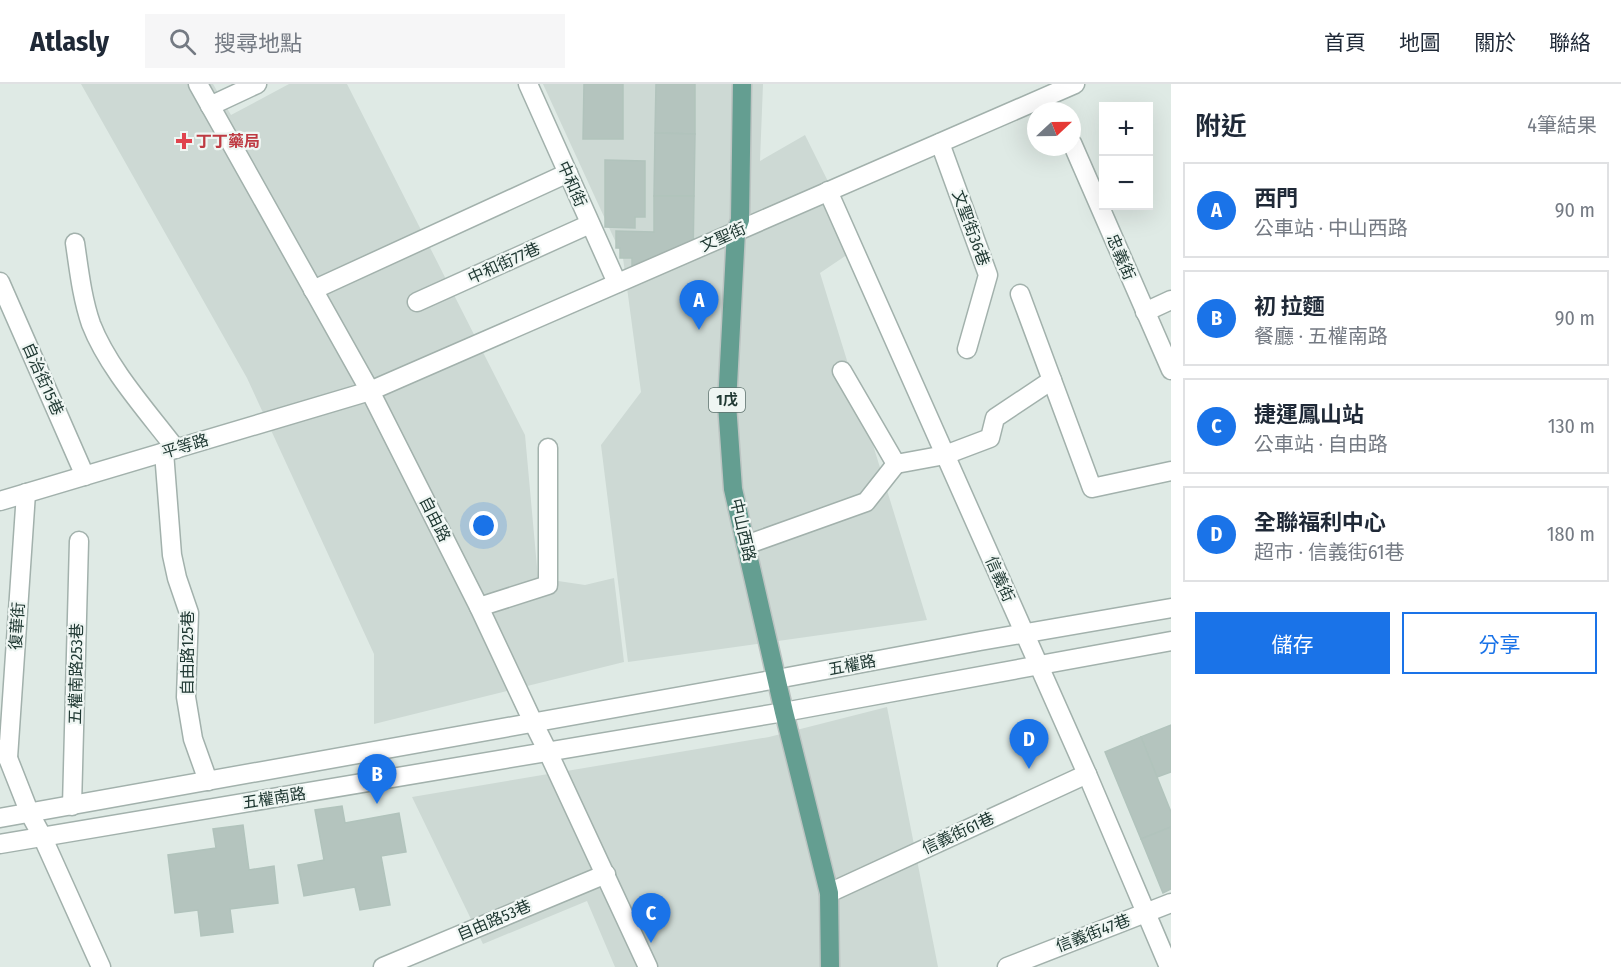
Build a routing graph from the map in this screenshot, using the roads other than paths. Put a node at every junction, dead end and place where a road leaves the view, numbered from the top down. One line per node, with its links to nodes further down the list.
1 (198, 84): 7 (street, 自由路)
2 (257, 84): 7 (street)
3 (528, 84): 10 (street, 中和街)
4 (742, 84): 13 (main road, 中山西路 / 1戊)
5 (1075, 84): 6 (street, 文聖街)
6 (1052, 96): 8 (street, 文聖街)
7 (210, 106): 17 (street, 自由路)
8 (940, 143): 11 (street, 文聖街); 22 (street, 文聖街36巷)
9 (1078, 156): 21 (street, 忠義街)
10 (568, 173): 12 (street, 中和街); 17 (street)
11 (828, 191): 13 (street, 文聖街); 29 (street, 信義街)
12 (590, 224): 16 (street, 中和街); 20 (street, 中和街77巷)
13 (736, 231): 16 (street, 文聖街); 36 (main road, 中山西路 / 1戊)
14 (75, 243): 28 (street)
15 (0, 282): 32 (street, 自治街15巷)
16 (617, 283): 26 (street, 文聖街)
17 (313, 290): 26 (street, 自由路)
18 (1020, 294): 25 (street)
19 (1171, 300): 21 (street)
20 (417, 302)
21 (1145, 312): 24 (street, 忠義街)
22 (967, 349)
23 (842, 370): 30 (street)
24 (1171, 370)
25 (1052, 380): 29 (street); 31 (street)
26 (370, 390): 28 (street, 平等路); 37 (street, 自由路)
27 (548, 448): 37 (street)
28 (170, 451): 32 (street, 平等路); 49 (street, 自由路125巷)
29 (945, 455): 30 (street); 39 (street, 信義街)
30 (896, 464): 36 (street)
31 (1171, 471)
32 (85, 476): 33 (street, 平等路)
33 (26, 494): 34 (street, 平等路); 47 (street, 復華街)
34 (0, 501)
35 (79, 541): 50 (street, 五權南路253巷)
36 (746, 544): 42 (main road, 中山西路 / 1戊)
37 (478, 607): 44 (street, 自由路)
38 (1171, 608): 39 (street, 五權路)
39 (1024, 633): 41 (street, 信義街); 42 (street, 五權路)
40 (1171, 642): 41 (street, 五權路)
41 (1038, 665): 43 (street, 五權路); 48 (street, 信義街)
42 (777, 679): 43 (main road, 中山西路 / 1戊); 44 (street, 五權路)
43 (784, 712): 46 (street, 五權路); 56 (main road, 中山西路 / 1戊)
44 (533, 722): 46 (street, 自由路); 49 (street, 五權南路)
45 (0, 738): 47 (street, 復華街)
46 (549, 752): 53 (street, 五權南路); 55 (street, 自由路)
47 (8, 758): 51 (street, 復華街)
48 (1087, 774): 56 (street, 信義街61巷); 58 (street, 信義街)
49 (208, 781): 50 (street, 五權南路)
50 (72, 806): 51 (street, 五權南路)
51 (30, 813): 52 (street, 五權南路); 53 (street, 復華街)
52 (0, 818)
53 (42, 836): 54 (street, 五權南路); 59 (street, 復華街)
54 (0, 844)
55 (606, 874): 60 (street, 自由路53巷); 61 (street, 自由路)
56 (829, 893): 62 (main road, 中山西路 / 1戊)
57 (1171, 903): 58 (street, 信義街47巷)
58 (1146, 913): 63 (street, 信義街47巷); 64 (street, 信義街)
59 (101, 967)
60 (383, 967)
61 (648, 967)
62 (830, 967)
63 (1007, 967)
64 (1169, 967)

